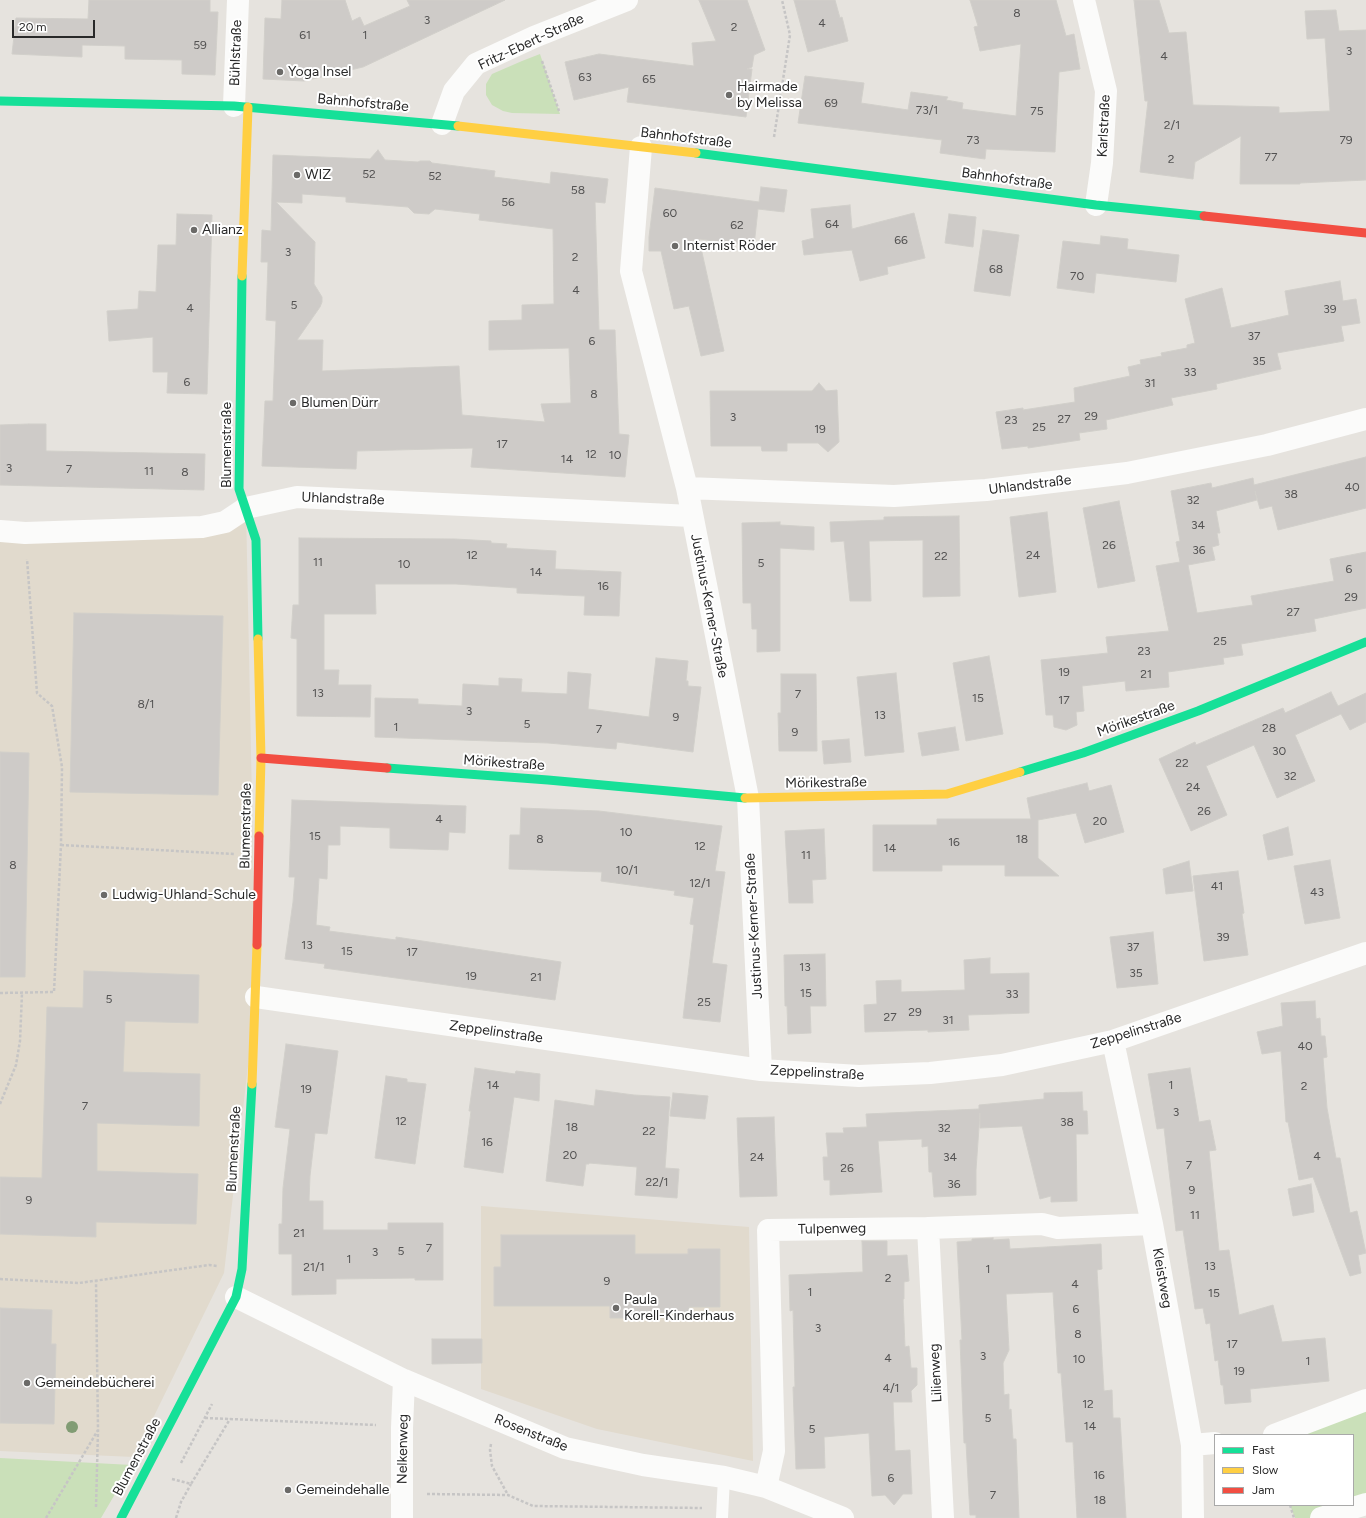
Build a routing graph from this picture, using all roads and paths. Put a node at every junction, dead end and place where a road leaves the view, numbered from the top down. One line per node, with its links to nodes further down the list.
1 (238, 0): 7 (street, Bühlstraße)
2 (627, 0): 5 (street, Fritz-Ebert-Straße)
3 (782, 0): 11 (path)
4 (1084, 0): 12 (street, Karlstraße)
5 (534, 37): 8 (street, Fritz-Ebert-Straße); 9 (path)
6 (0, 101): 7 (street, Bahnhofstraße)
7 (241, 107): 8 (street, Bahnhofstraße); 16 (street, Blumenstraße)
8 (442, 124): 9 (street, Bahnhofstraße)
9 (568, 138): 10 (street, Bahnhofstraße)
10 (641, 147): 11 (street, Bahnhofstraße); 15 (street, Justinus-Kerner-Straße)
11 (771, 162): 12 (street, Bahnhofstraße)
12 (1096, 205): 13 (street, Bahnhofstraße)
13 (1366, 233)
14 (1366, 419): 15 (street, Uhlandstraße)
15 (687, 488): 17 (street, Justinus-Kerner-Straße)
16 (246, 508): 17 (street, Uhlandstraße); 19 (street, Uhlandstraße); 21 (street, Blumenstraße)
17 (692, 516): 22 (street, Justinus-Kerner-Straße)
18 (0, 531): 19 (street, Uhlandstraße)
19 (25, 533): 23 (path)
20 (1366, 642): 22 (street, Mörikestraße)
21 (261, 758): 22 (street, Mörikestraße); 28 (street, Blumenstraße)
22 (748, 798): 30 (street, Justinus-Kerner-Straße)
23 (61, 845): 24 (path); 27 (path)
24 (229, 854)
25 (1366, 953): 29 (street, Zeppelinstraße)
26 (0, 993): 27 (path)
27 (22, 993): 31 (path)
28 (256, 997): 30 (street, Zeppelinstraße); 34 (street, Blumenstraße)
29 (1113, 1041): 30 (street, Zeppelinstraße); 32 (street, Kleistweg)
30 (761, 1070)
31 (0, 1104)
32 (1152, 1224): 33 (street, Tulpenweg); 46 (street, Kleistweg)
33 (928, 1228): 51 (street, Tulpenweg); 63 (street, Lilienweg)
34 (242, 1269): 36 (path); 37 (street, Blumenstraße)
35 (0, 1279): 36 (path)
36 (96, 1281): 43 (path)
37 (236, 1297): 38 (street, Rosenstraße); 40 (street, Blumenstraße)
38 (404, 1380): 42 (street, Nelkenweg); 48 (street, Rosenstraße)
39 (1366, 1400): 44 (street)
40 (174, 1417): 41 (path); 59 (street, Blumenstraße)
41 (230, 1418): 42 (path); 50 (path)
42 (402, 1428): 52 (street, Nelkenweg)
43 (98, 1430): 56 (path); 58 (path)
44 (1277, 1434)
45 (1214, 1443): 46 (street)
46 (1192, 1445): 64 (street, Kleistweg)
47 (490, 1450): 53 (path)
48 (724, 1477): 51 (street, Rosenstraße); 57 (lane)
49 (172, 1479): 50 (path)
50 (191, 1484): 60 (path)
51 (766, 1487): 62 (street, Rosenstraße)
52 (402, 1494): 53 (path); 61 (street, Nelkenweg)
53 (508, 1495): 57 (path)
54 (1366, 1504): 66 (street)
55 (1290, 1506): 65 (path)
56 (96, 1511)
57 (722, 1513)
58 (46, 1518)
59 (121, 1518)
60 (176, 1518)
61 (402, 1518)
62 (843, 1518)
63 (943, 1518)
64 (1193, 1518)
65 (1295, 1518)
66 (1321, 1518)

